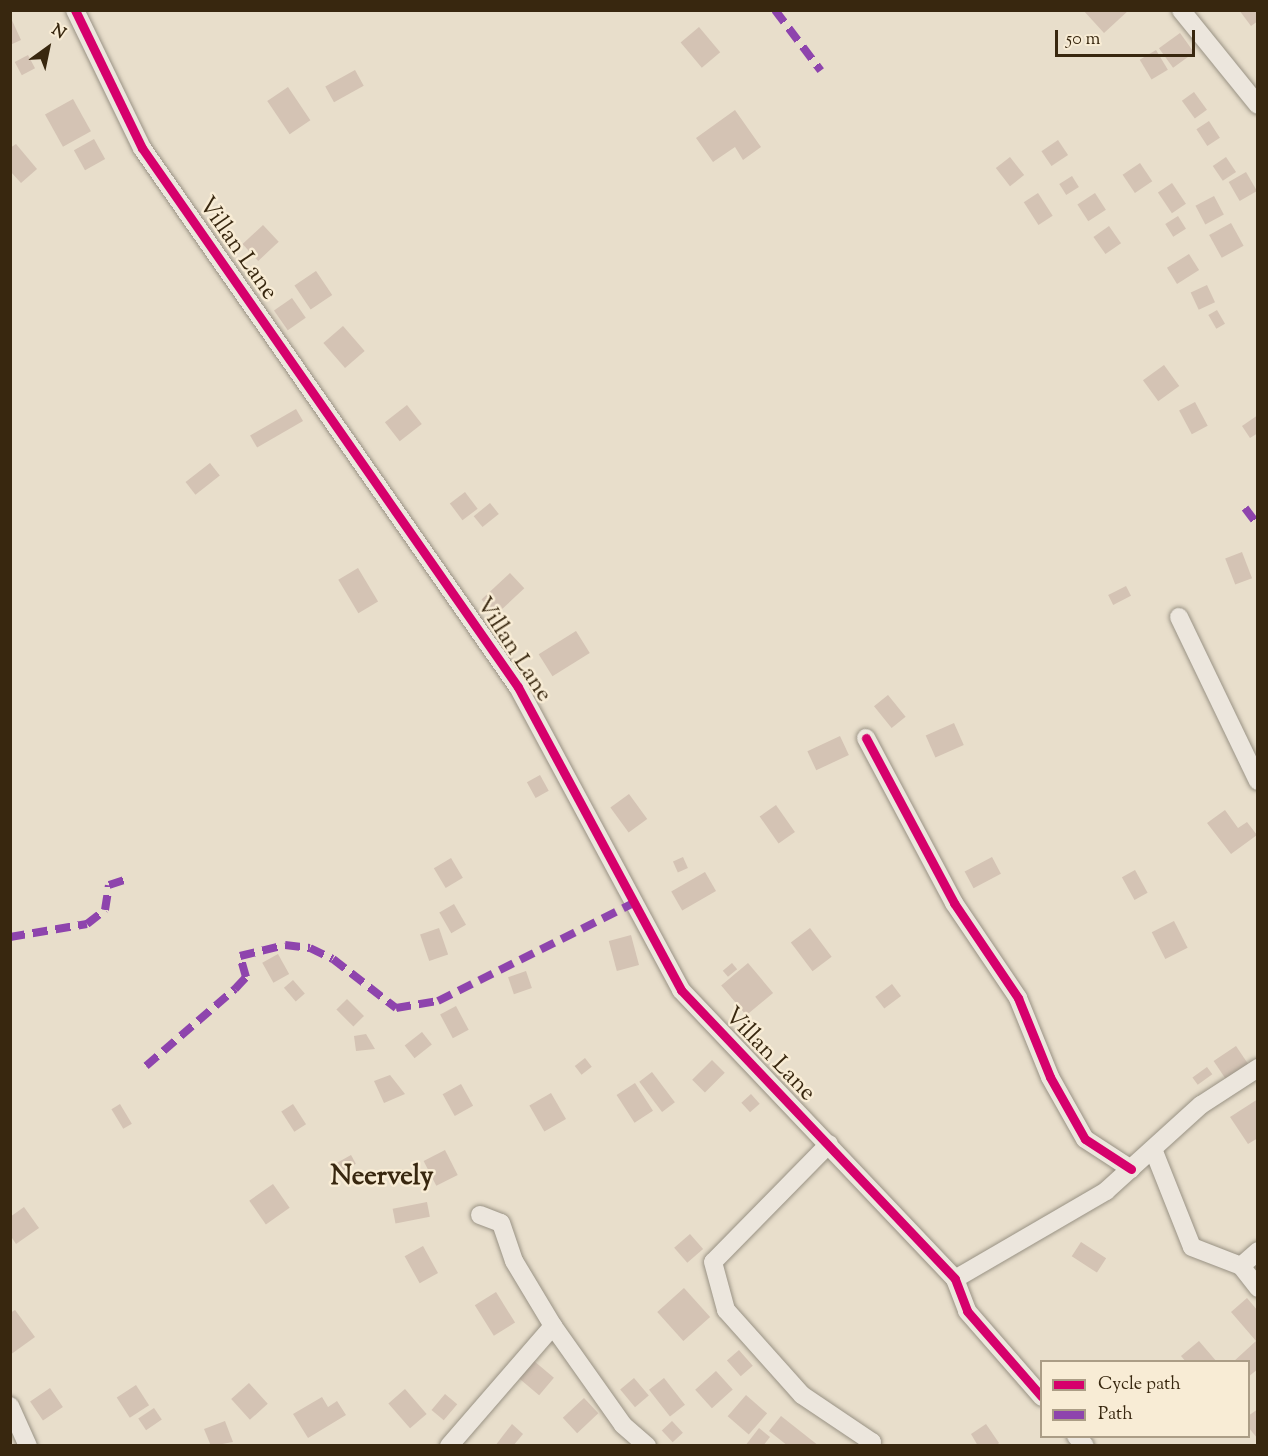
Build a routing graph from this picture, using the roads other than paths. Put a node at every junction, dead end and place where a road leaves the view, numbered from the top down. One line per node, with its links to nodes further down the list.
1 (75, 10): 8 (street, Villan Lane)
2 (1181, 10): 3 (street)
3 (1257, 105)
4 (1179, 617): 6 (street)
5 (866, 738): 10 (street)
6 (1257, 780)
7 (1257, 1068): 9 (street)
8 (829, 1144): 14 (street, Villan Lane); 22 (street)
9 (1153, 1149): 10 (street); 13 (street)
10 (1131, 1168): 14 (street)
11 (480, 1215): 16 (street)
12 (1257, 1251): 13 (street)
13 (1241, 1266): 15 (street)
14 (956, 1279): 17 (street)
15 (1257, 1288)
16 (553, 1326): 20 (street); 21 (street)
17 (1040, 1396)
18 (10, 1406): 19 (street)
19 (28, 1446)
20 (449, 1446)
21 (646, 1446)
22 (869, 1446)

